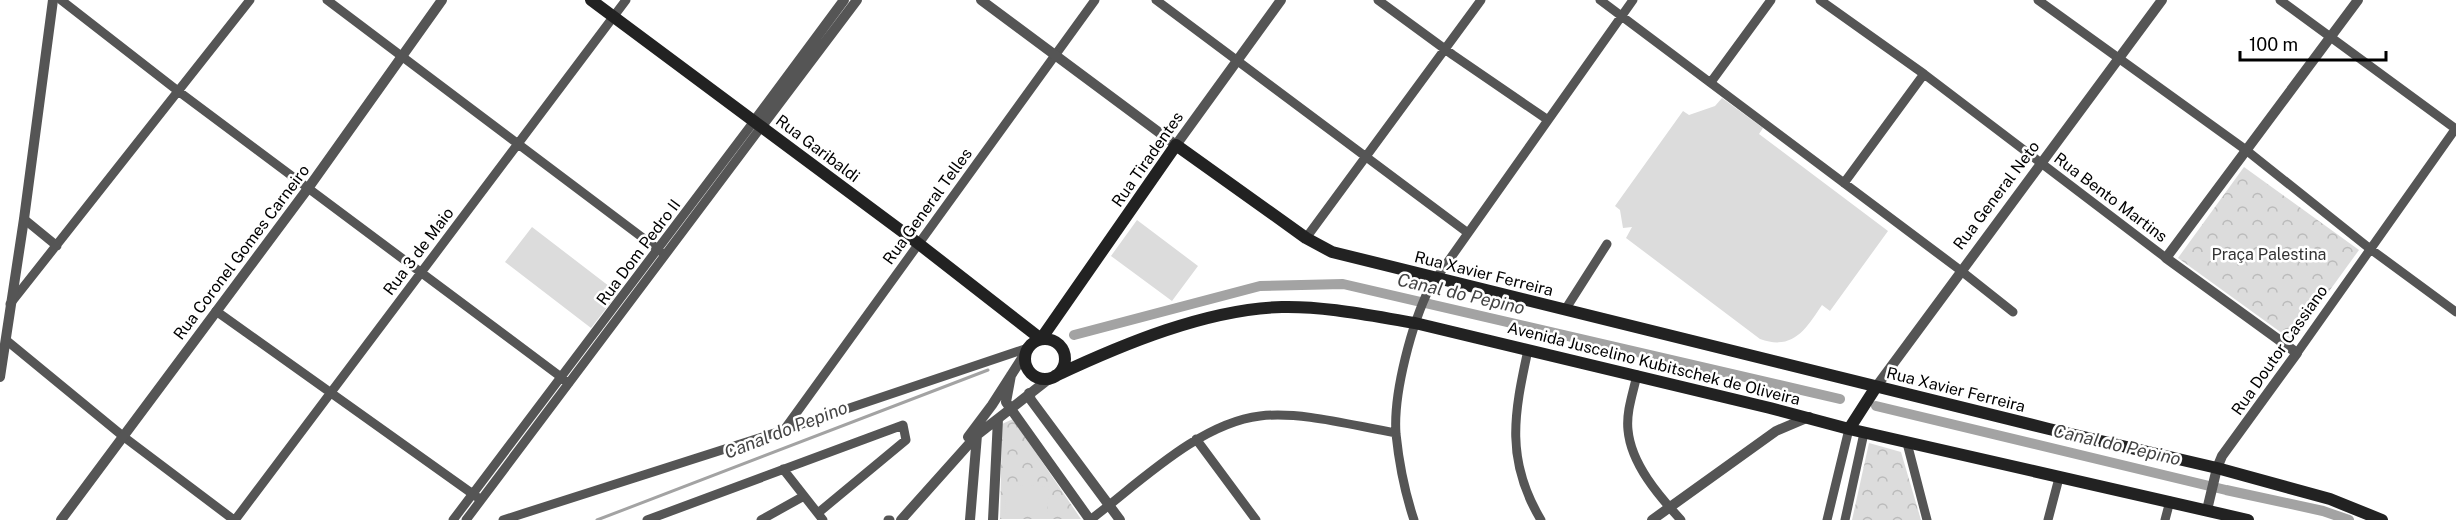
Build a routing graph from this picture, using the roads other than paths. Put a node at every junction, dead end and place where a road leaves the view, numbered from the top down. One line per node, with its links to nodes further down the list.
1 (53, 0): 46 (street)
2 (61, 0): 34 (street)
3 (250, 0): 34 (street)
4 (327, 0): 29 (street)
5 (442, 0): 29 (street, Rua Coronel Gomes Carneiro)
6 (591, 0): 25 (main road, Rua Garibaldi)
7 (626, 0): 25 (street, Rua 3 de Maio)
8 (844, 0): 35 (street, Rua Dom Pedro II)
9 (857, 0): 35 (street, Rua Dom Pedro II)
10 (981, 0): 28 (street, Rua Xavier Ferreira)
11 (1095, 0): 28 (street, Rua General Telles)
12 (1156, 0): 31 (street)
13 (1281, 0): 31 (street, Rua Tiradentes)
14 (1378, 0): 27 (street)
15 (1481, 0): 27 (street)
16 (1600, 0): 24 (street)
17 (1633, 0): 24 (street)
18 (1771, 0): 33 (street)
19 (1820, 0): 32 (street, Rua Bento Martins)
20 (2038, 0): 30 (street)
21 (2162, 0): 30 (street, Rua General Neto)
22 (2280, 0): 26 (street)
23 (2358, 0): 26 (street)
24 (1622, 15): 33 (street); 36 (street)
25 (614, 17): 37 (main road, Rua Garibaldi); 39 (street, Rua 3 de Maio)
26 (2330, 38): 38 (street); 41 (street)
27 (1445, 49): 36 (street); 42 (street)
28 (1055, 55): 40 (street, Rua Xavier Ferreira); 49 (street, Rua General Telles)
29 (403, 57): 39 (street); 45 (street, Rua Coronel Gomes Carneiro)
30 (2118, 59): 41 (street); 43 (street, Rua General Neto)
31 (1238, 60): 40 (street, Rua Tiradentes); 42 (street)
32 (1924, 74): 43 (street, Rua Bento Martins); 44 (street)
33 (1711, 82): 44 (street)
34 (178, 91): 45 (street); 51 (street)
35 (780, 94): 37 (street, Rua Dom Pedro II)
36 (1548, 120): 47 (street)
37 (758, 123): 49 (main road, Rua Garibaldi); 53 (street, Rua Dom Pedro II)
38 (2456, 129): 52 (street, Rua Doutor Cassiano)
39 (517, 143): 53 (street); 56 (street, Rua 3 de Maio)
40 (1176, 145): 48 (main road, Rua Xavier Ferreira); 65 (main road, Rua Tiradentes)
41 (2246, 150): 52 (street); 54 (street)
42 (1365, 158): 47 (street); 48 (street)
43 (2041, 163): 54 (street, Rua Bento Martins); 55 (street, Rua General Neto)
44 (1844, 183): 55 (street)
45 (309, 187): 56 (street); 60 (street, Rua Coronel Gomes Carneiro)
46 (24, 219): 51 (street); 58 (street)
47 (1468, 233): 57 (street)
48 (1306, 238): 57 (main road, Rua Xavier Ferreira)
49 (919, 244): 65 (main road, Rua Garibaldi); 83 (street, Rua General Telles)
50 (1607, 244): 59 (street)
51 (57, 246): 58 (street)
52 (2369, 248): 62 (street); 67 (street, Rua Doutor Cassiano)
53 (662, 252): 72 (street, Rua Dom Pedro II)
54 (2166, 258): 67 (street, Rua Bento Martins)
55 (1960, 270): 61 (street); 73 (street, Rua General Neto)
56 (421, 272): 72 (street); 74 (street, Rua 3 de Maio)
57 (1433, 283): 59 (main road, Rua Xavier Ferreira); 63 (street)
58 (10, 304): 64 (street)
59 (1564, 310): 73 (main road, Rua Xavier Ferreira)
60 (216, 311): 74 (street); 88 (street, Rua Coronel Gomes Carneiro)
61 (2013, 312)
62 (2456, 312)
63 (1415, 322): 66 (main road, Avenida Juscelino Kubitschek de Oliveira); 71 (main road, Avenida Juscelino Kubitschek de Oliveira); 85 (street)
64 (6, 340): 70 (street); 88 (street)
65 (1032, 345): 68 (street, Rua Tiradentes); 71 (main road); 71 (main road); 83 (street)
66 (1528, 350): 69 (main road, Avenida Juscelino Kubitschek de Oliveira); 120 (street)
67 (2297, 353): 94 (street, Rua Doutor Cassiano)
68 (1011, 375): 76 (street, Rua Tiradentes); 78 (street)
69 (1637, 375): 77 (main road, Avenida Juscelino Kubitschek de Oliveira); 103 (street)
70 (0, 377)
71 (1052, 377): 75 (street, Rua Tiradentes)
72 (565, 380): 91 (street, Rua Dom Pedro II)
73 (1876, 387): 79 (main road, Rua General Neto); 94 (main road, Rua Xavier Ferreira)
74 (333, 392): 98 (street); 107 (street, Rua 3 de Maio)
75 (1029, 393): 78 (street, Rua Tiradentes); 102 (street)
76 (992, 405): 87 (street); 97 (street, Rua Tiradentes)
77 (1770, 408): 80 (main road, Avenida Juscelino Kubitschek de Oliveira); 84 (street)
78 (1011, 410): 81 (street, Rua Tiradentes); 116 (street)
79 (1860, 413): 82 (main road, Rua General Neto); 86 (main road)
80 (1809, 417): 82 (main road, Avenida Juscelino Kubitschek de Oliveira); 84 (street)
81 (998, 419): 87 (street, Rua Tiradentes); 115 (street)
82 (1849, 429): 86 (main road, Avenida Juscelino Kubitschek de Oliveira); 123 (street)
83 (784, 430): 110 (street)
84 (1776, 430): 103 (street)
85 (1396, 433): 89 (street); 119 (street)
86 (1864, 433): 90 (main road, Avenida Juscelino Kubitschek de Oliveira); 124 (street)
87 (977, 435): 92 (street, Rua Tiradentes); 95 (street)
88 (124, 437): 106 (street, Rua Coronel Gomes Carneiro); 107 (street)
89 (1196, 439): 102 (street); 118 (street)
90 (1907, 443): 96 (main road, Avenida Juscelino Kubitschek de Oliveira); 125 (street)
91 (517, 445): 98 (street, Rua Dom Pedro II); 100 (street, Rua Dom Pedro II)
92 (952, 462): 95 (street); 97 (street, Rua Tiradentes)
93 (783, 469): 99 (street); 105 (street); 111 (street)
94 (2216, 472): 104 (street, Rua Doutor Cassiano); 129 (main road)
95 (973, 474): 114 (street)
96 (2059, 478): 101 (main road, Avenida Juscelino Kubitschek de Oliveira); 126 (street)
97 (934, 483): 113 (street, Rua Tiradentes)
98 (473, 494): 100 (street); 108 (street, Rua Dom Pedro II)
99 (804, 496): 105 (street); 112 (street)
100 (482, 500): 109 (street, Rua Dom Pedro II)
101 (2170, 501): 104 (main road, Avenida Juscelino Kubitschek de Oliveira); 127 (street)
102 (1109, 506): 116 (street); 117 (street)
103 (1669, 507): 121 (street); 122 (street)
104 (2207, 510): 128 (main road, Avenida Juscelino Kubitschek de Oliveira)
105 (820, 517)
106 (61, 520)
107 (234, 520)
108 (453, 520)
109 (466, 520)
110 (503, 520)
111 (650, 520)
112 (761, 520)
113 (901, 520)
114 (970, 520)
115 (993, 520)
116 (1090, 520)
117 (1120, 520)
118 (1256, 520)
119 (1414, 520)
120 (1541, 520)
121 (1652, 520)
122 (1682, 520)
123 (1827, 520)
124 (1845, 520)
125 (1927, 520)
126 (2048, 520)
127 (2165, 520)
128 (2248, 520)
129 (2382, 520)

